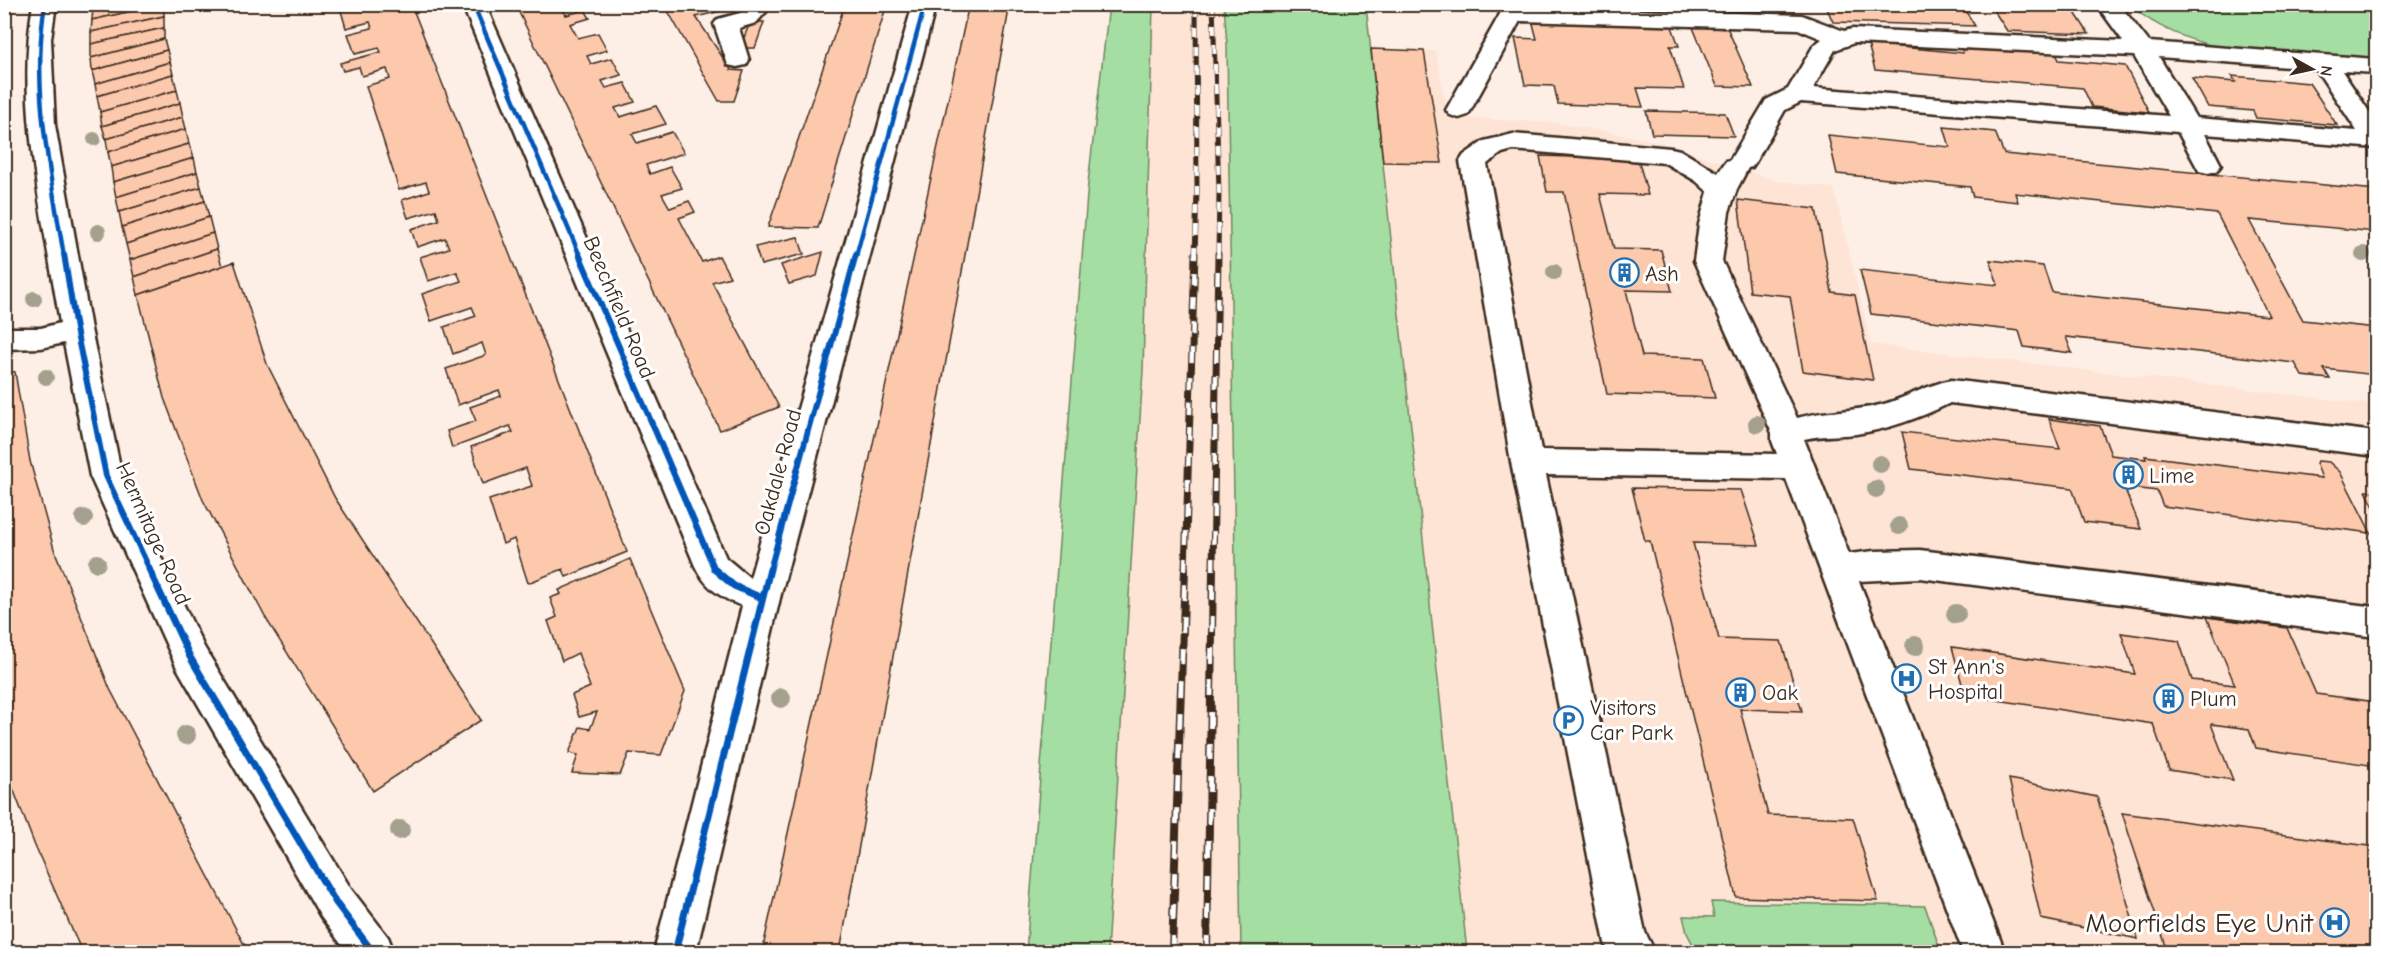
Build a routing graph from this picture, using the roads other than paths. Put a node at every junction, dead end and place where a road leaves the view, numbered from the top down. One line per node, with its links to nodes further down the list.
1 (45, 4): 17 (street, Hermitage Road)
2 (472, 4): 23 (street, Beechfield Road)
3 (762, 4): 9 (street)
4 (925, 4): 23 (street, Oakdale Road)
5 (2107, 4): 8 (street)
6 (1511, 9): 7 (street); 13 (street)
7 (1841, 38): 8 (street); 12 (street)
8 (2142, 49): 10 (street); 14 (street)
9 (737, 60)
10 (2323, 61): 11 (street); 14 (street)
11 (2376, 66)
12 (1797, 94): 14 (street); 16 (street)
13 (1460, 110)
14 (2187, 124): 15 (street)
15 (2208, 165)
16 (1733, 172): 20 (street); 21 (street)
17 (76, 329): 18 (street); 25 (street, Hermitage Road)
18 (4, 339)
19 (2376, 444): 20 (street)
20 (1793, 450): 21 (street); 22 (street)
21 (1527, 462): 27 (street)
22 (1838, 570): 24 (street); 28 (street)
23 (762, 598): 26 (street, Oakdale Road)
24 (2376, 622)
25 (373, 952)
26 (675, 952)
27 (1634, 952)
28 (1984, 952)

